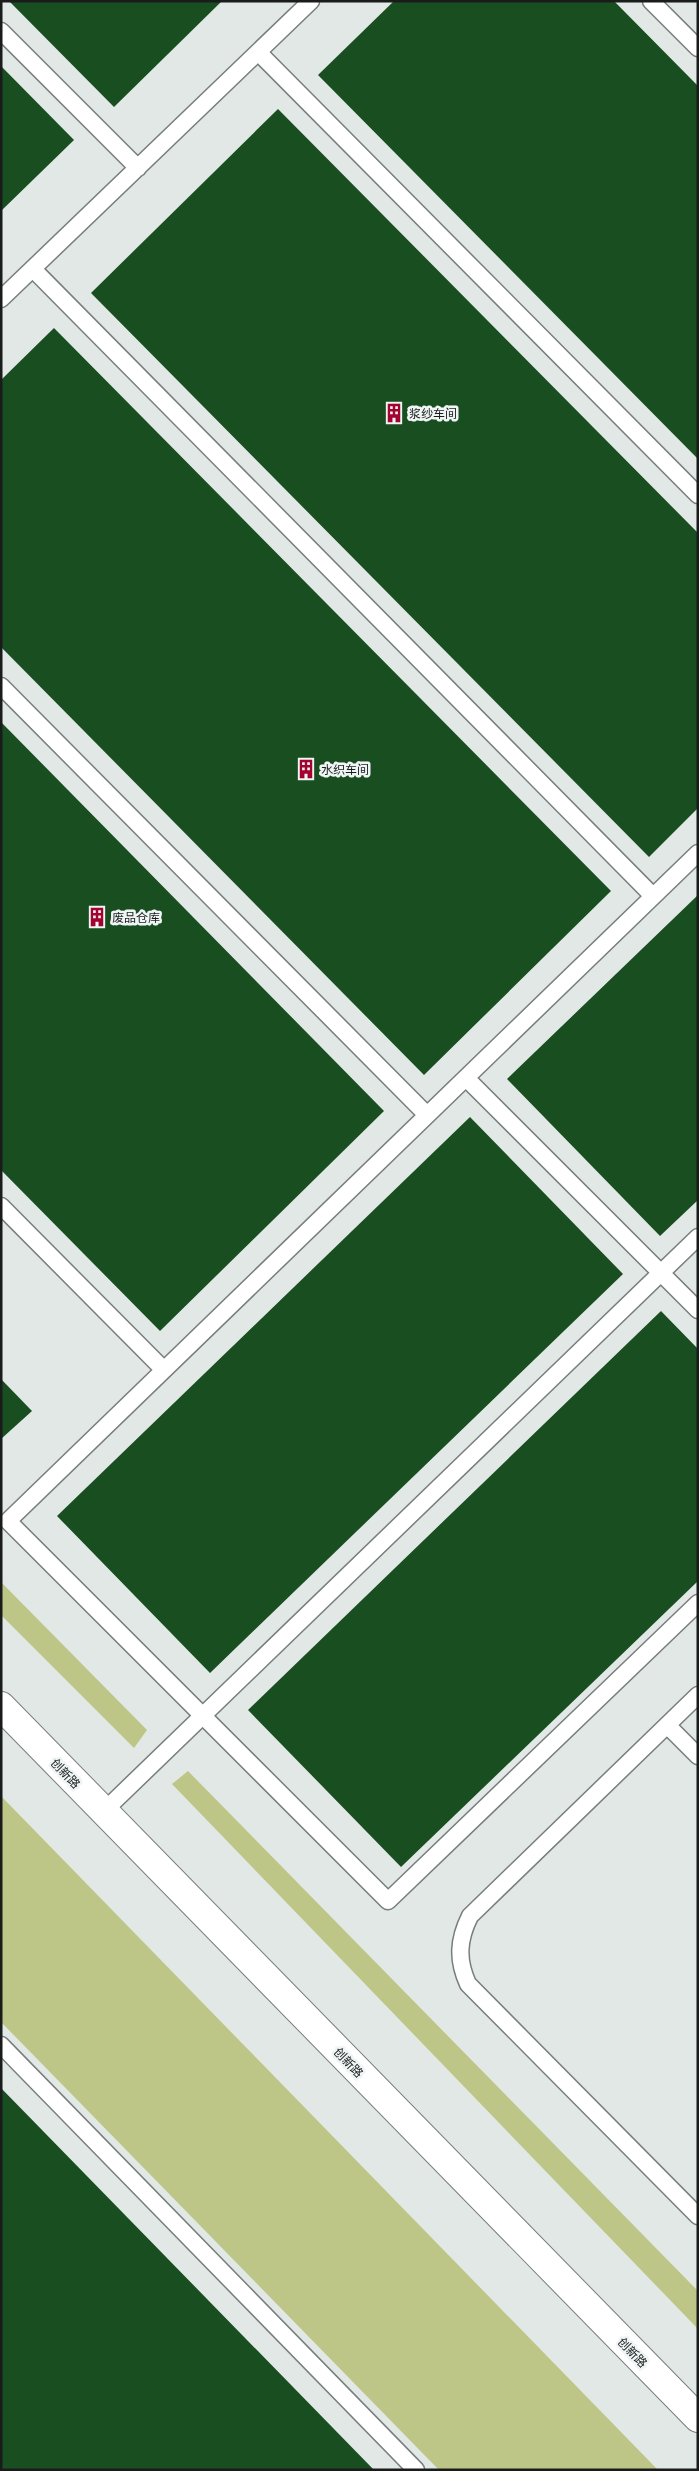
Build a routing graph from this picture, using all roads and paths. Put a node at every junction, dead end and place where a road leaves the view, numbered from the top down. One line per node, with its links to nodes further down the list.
1 (311, 1): 5 (lane)
2 (651, 1): 4 (lane)
3 (1, 31): 6 (lane)
4 (698, 48)
5 (258, 52): 6 (lane); 9 (lane)
6 (138, 168): 7 (lane)
7 (33, 269): 8 (lane); 12 (lane)
8 (1, 300)
9 (698, 495)
10 (1, 686): 14 (lane)
11 (698, 853): 12 (lane)
12 (653, 896): 13 (lane)
13 (466, 1078): 14 (lane); 17 (lane)
14 (427, 1115): 19 (lane)
15 (1, 1206): 19 (lane)
16 (698, 1237): 17 (lane)
17 (660, 1273): 18 (lane); 24 (lane)
18 (698, 1310)
19 (164, 1370): 20 (lane)
20 (5, 1518): 24 (lane)
21 (698, 1603): 24 (lane)
22 (698, 1695): 25 (lane)
23 (1, 1706): 27 (main road, 创新路)
24 (202, 1716): 27 (lane)
25 (667, 1725): 26 (lane); 29 (lane)
26 (698, 1756)
27 (104, 1811): 30 (main road, 创新路)
28 (1, 2045): 31 (lane)
29 (698, 2216)
30 (698, 2418)
31 (416, 2470)

